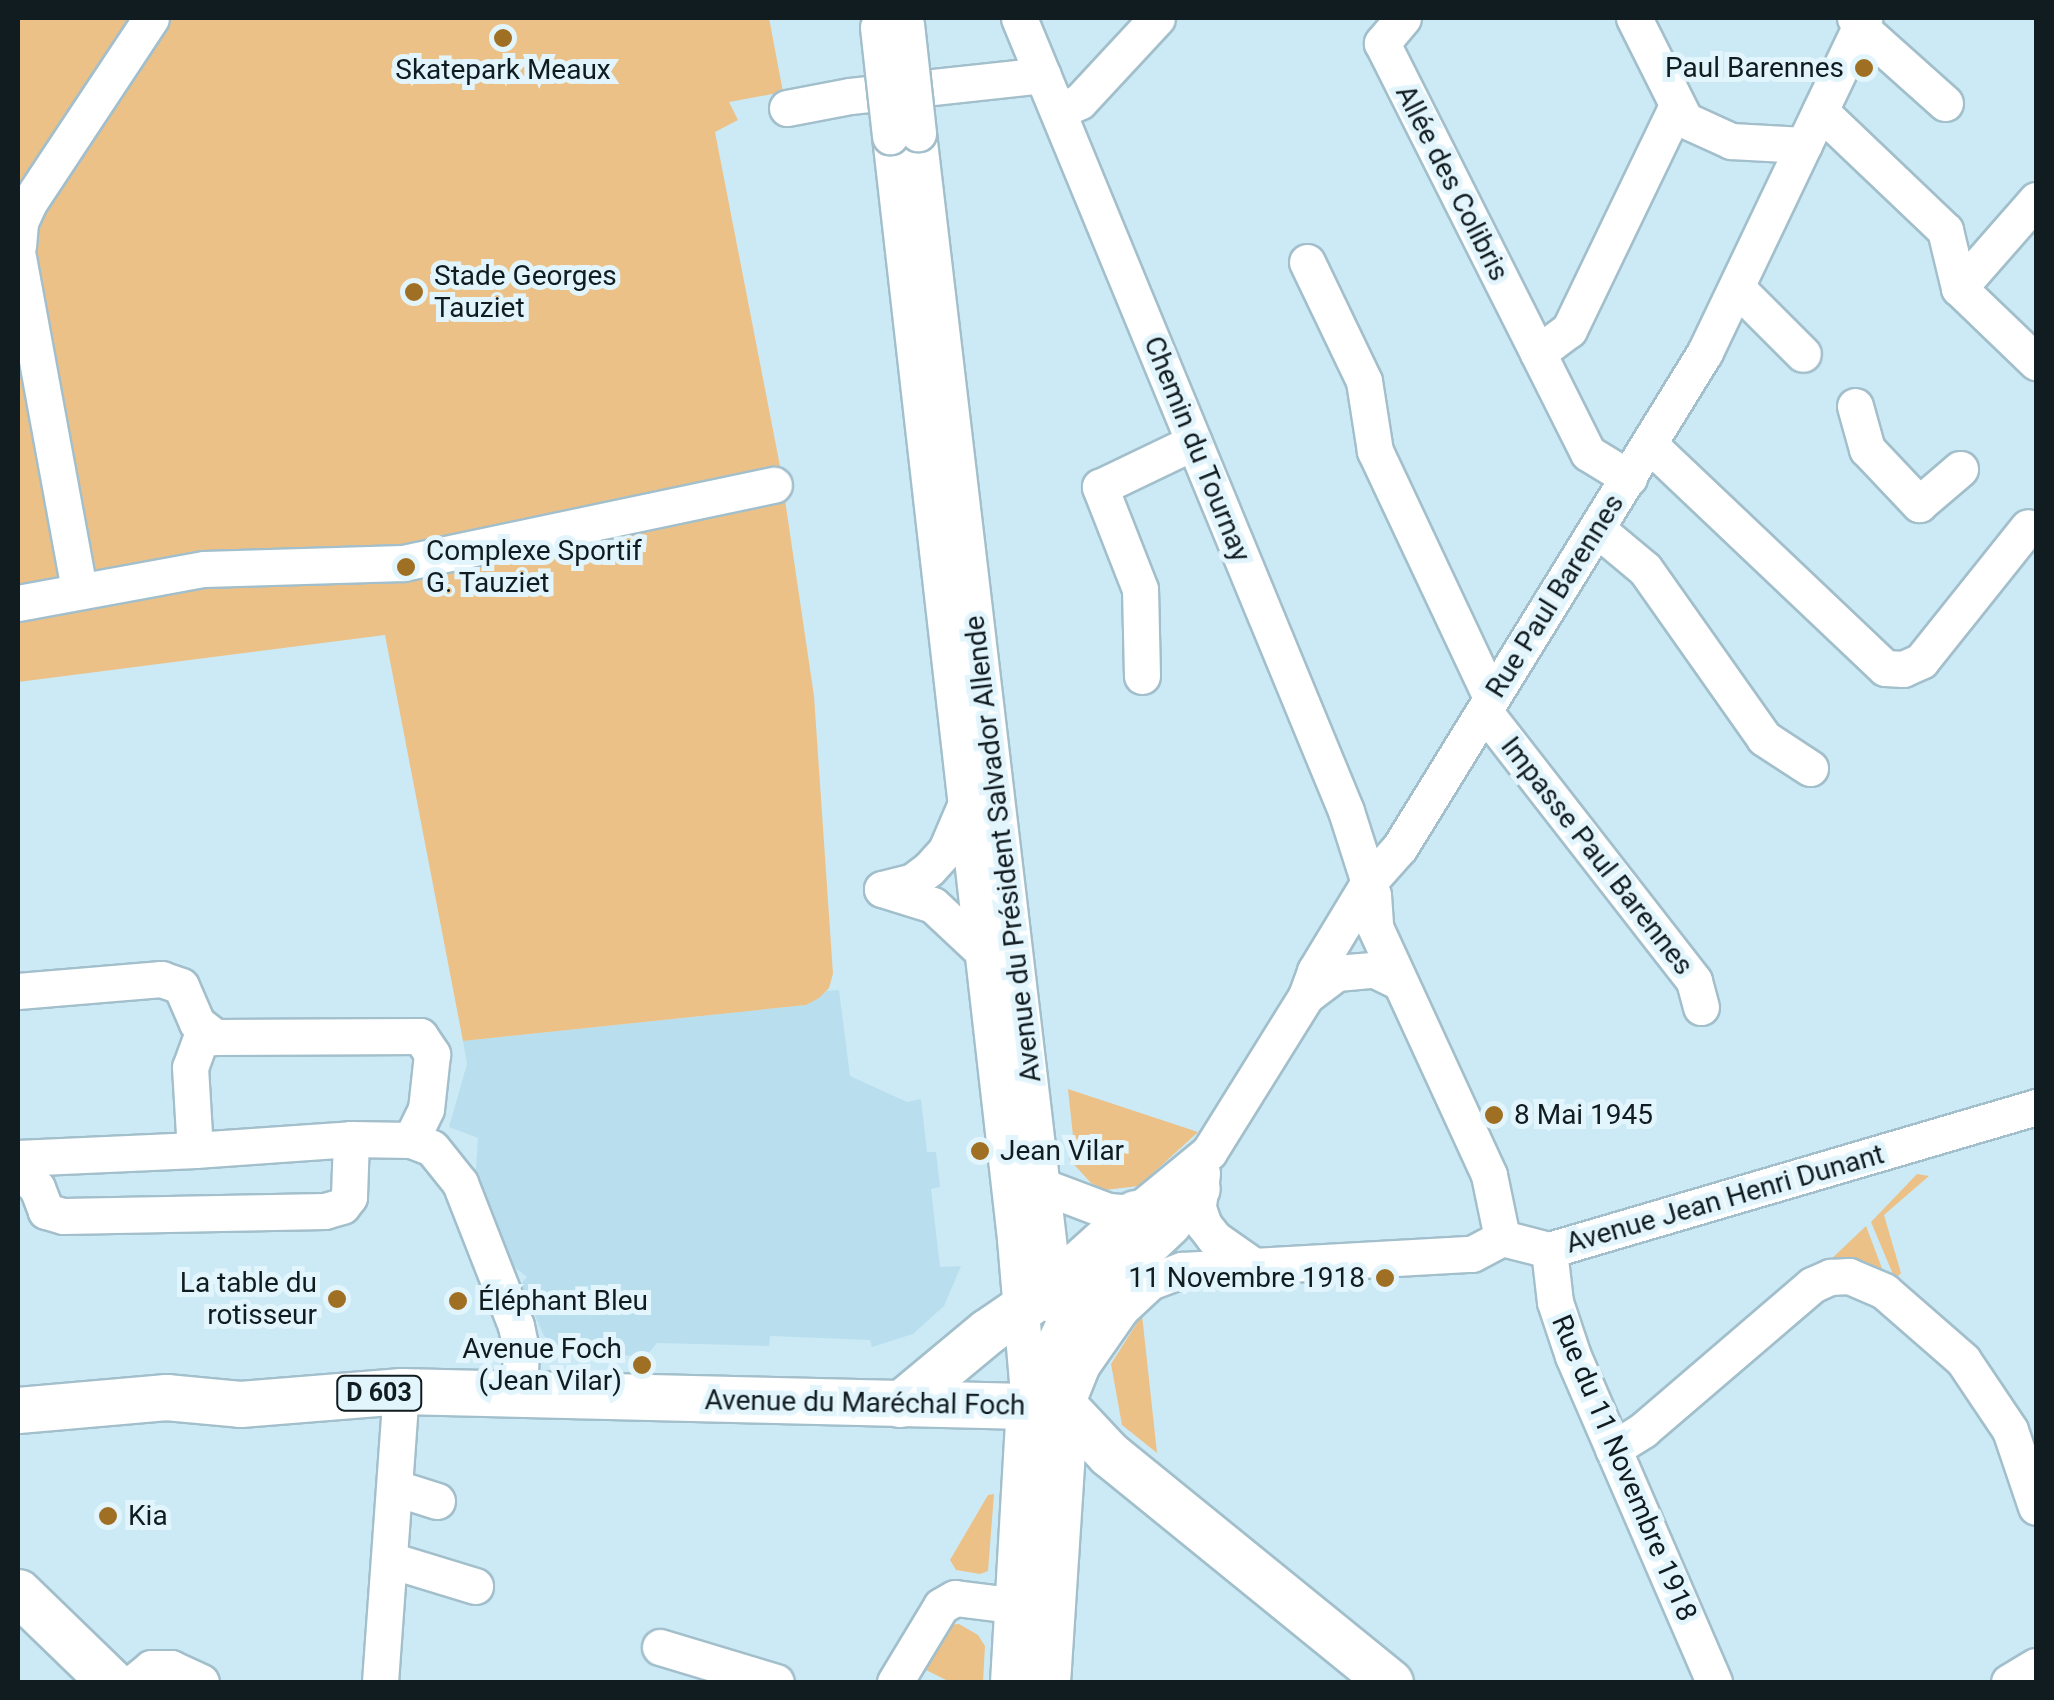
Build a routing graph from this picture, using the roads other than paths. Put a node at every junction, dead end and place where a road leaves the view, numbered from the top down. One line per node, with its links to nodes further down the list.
1 (151, 18): 17 (street)
2 (1020, 18): 8 (street, Chemin du Tournay)
3 (1157, 18): 13 (street)
4 (1403, 18): 23 (street, Allée des Colibris)
5 (1634, 18): 10 (street)
6 (1860, 21): 9 (street); 12 (street, Rue Paul Barennes)
7 (891, 22): 14 (street, Avenue du Président Salvador Allende, bridge)
8 (1043, 75): 11 (street); 13 (street, Chemin du Tournay)
9 (1945, 104)
10 (1677, 106): 15 (street); 23 (street)
11 (786, 108)
12 (1820, 111): 15 (street, Rue Paul Barennes); 22 (street)
13 (1059, 112): 27 (street, Chemin du Tournay)
14 (904, 135): 39 (street, Avenue du Président Salvador Allende); 56 (street, Avenue du Président Salvador Allende)
15 (1804, 145): 21 (street, Rue Paul Barennes)
16 (2036, 200): 22 (street)
17 (24, 202): 18 (street)
18 (18, 246)
19 (18, 257): 34 (street)
20 (1307, 262): 37 (street, Impasse Paul Barennes)
21 (1737, 288): 24 (street); 28 (street, Rue Paul Barennes)
22 (1959, 288): 25 (street)
23 (1538, 353): 30 (street, Allée des Colibris)
24 (1802, 354)
25 (2036, 362)
26 (1855, 406): 29 (street)
27 (1194, 442): 36 (street); 41 (street, Chemin du Tournay)
28 (1650, 445): 30 (street, Rue Paul Barennes); 32 (street)
29 (1960, 468)
30 (1630, 478): 33 (street, Rue Paul Barennes)
31 (774, 485): 34 (street)
32 (2028, 527)
33 (1597, 529): 37 (street, Rue Paul Barennes); 38 (street)
34 (79, 590): 35 (street)
35 (18, 602)
36 (1142, 676)
37 (1488, 704): 40 (street, Rue Paul Barennes); 46 (street, Impasse Paul Barennes)
38 (1810, 768)
39 (964, 807): 42 (street, Avenue du Président Salvador Allende); 42 (street)
40 (1400, 847): 41 (street, Rue Paul Barennes); 48 (street)
41 (1369, 882): 43 (street, Chemin du Tournay); 45 (street, Rue Paul Barennes)
42 (982, 951): 61 (street, Avenue du Président Salvador Allende)
43 (1398, 981): 45 (street); 48 (street, Chemin du Tournay)
44 (18, 991): 47 (street)
45 (1306, 996): 55 (street, Rue Paul Barennes)
46 (1701, 1007)
47 (203, 1032): 51 (street); 52 (street)
48 (1433, 1047): 58 (street)
49 (2036, 1107): 59 (street, Avenue Jean Henri Dunant)
50 (351, 1139): 51 (street); 52 (street); 54 (street)
51 (421, 1144): 64 (street)
52 (194, 1150): 53 (street)
53 (18, 1158)
54 (18, 1168)
55 (1203, 1170): 57 (street, Rue Paul Barennes); 60 (street); 62 (main road)
56 (1042, 1186): 57 (street); 61 (street, Avenue du Président Salvador Allende)
57 (1135, 1213): 61 (main road)
58 (1502, 1238): 59 (street, Avenue Jean Henri Dunant); 60 (street)
59 (1549, 1250): 70 (street, Rue du 11 Novembre 1918)
60 (1254, 1266): 67 (street)
61 (1038, 1297): 62 (street, Avenue du Président Salvador Allende); 66 (main road); 67 (street, Avenue du Président Salvador Allende)
62 (1059, 1337): 67 (main road)
63 (401, 1391): 64 (main road, Avenue du Maréchal Foch / D 603); 65 (main road, Avenue du Maréchal Foch / D 603); 71 (street)
64 (519, 1395): 66 (main road, Avenue du Maréchal Foch / D 603)
65 (240, 1404): 68 (main road, Avenue du Maréchal Foch / D 603); 69 (main road, Avenue du Maréchal Foch)
66 (900, 1404): 67 (main road, Avenue du Maréchal Foch / D 603)
67 (1047, 1407): 78 (main road, Avenue du Président Salvador Allende); 90 (main road, Avenue du Maréchal Foch)
68 (18, 1410)
69 (18, 1433)
70 (1613, 1449): 73 (street); 91 (street, Rue du 11 Novembre 1918)
71 (396, 1488): 72 (street); 74 (street)
72 (437, 1500)
73 (2036, 1507)
74 (390, 1560): 76 (street); 84 (street)
75 (18, 1567): 82 (street)
76 (475, 1586)
77 (18, 1592): 81 (main road)
78 (1036, 1608): 86 (street); 87 (main road, Avenue du Président Salvador Allende); 88 (main road); 89 (main road, Avenue du Président Salvador Allende)
79 (660, 1647): 85 (street)
80 (2036, 1666): 92 (street)
81 (111, 1682)
82 (134, 1682): 83 (street)
83 (201, 1682)
84 (380, 1682)
85 (776, 1682)
86 (895, 1682)
87 (1013, 1682)
88 (1032, 1682)
89 (1047, 1682)
90 (1390, 1682)
91 (1714, 1682)
92 (2009, 1682)

